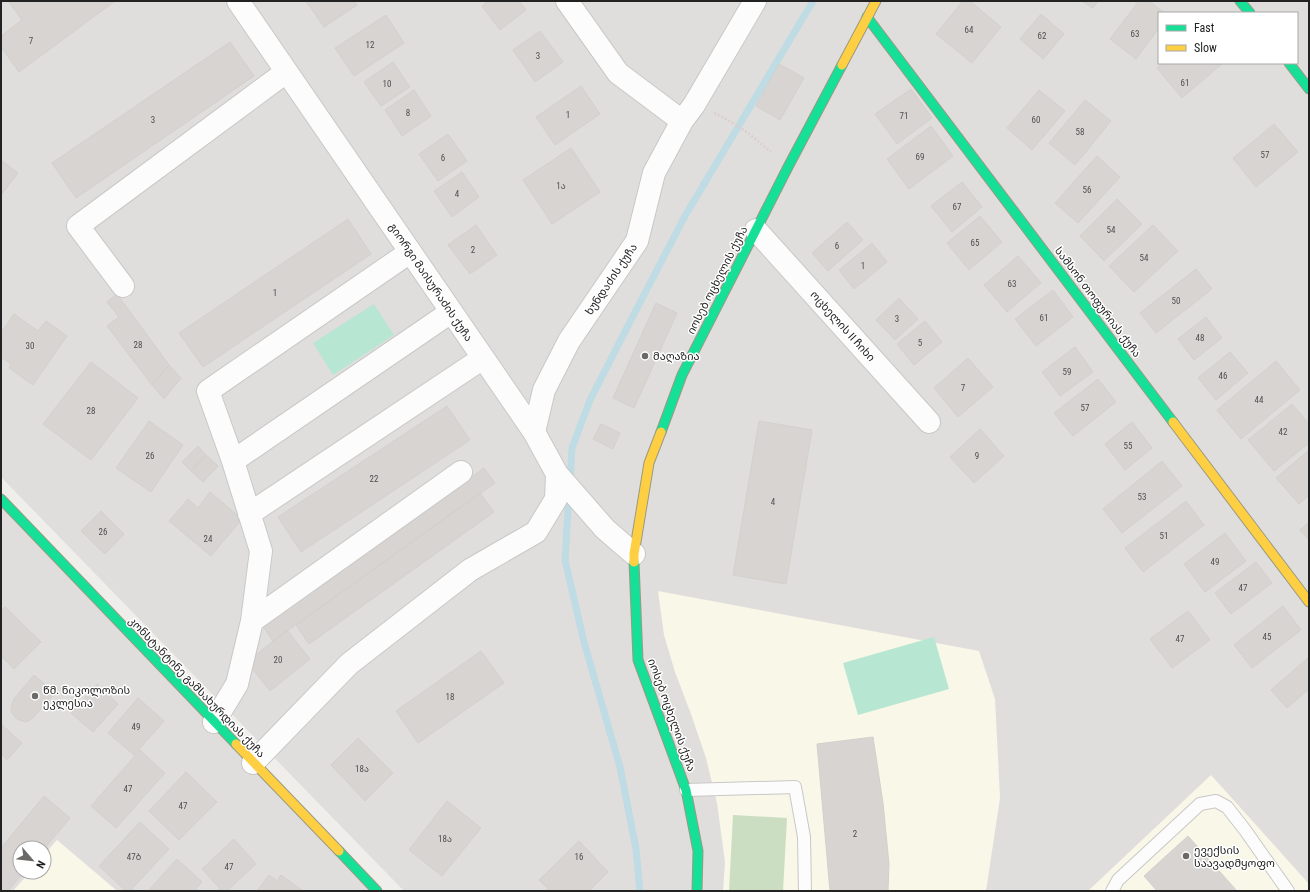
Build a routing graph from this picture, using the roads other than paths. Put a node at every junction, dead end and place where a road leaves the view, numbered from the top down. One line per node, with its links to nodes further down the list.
1 (238, 1): 9 (street, გიორგი მაისურაძის ქუჩა)
2 (567, 1): 11 (street)
3 (755, 1): 11 (street, ხუნდაძის ქუჩა)
4 (876, 1): 7 (street, იოსებ ოცხელის ქუჩა)
5 (1240, 1): 6 (street)
6 (1249, 12)
7 (867, 16): 12 (street, იოსებ ოცხელის ქუჩა); 25 (street, სამსონ თოფურიას ქუჩა)
8 (1290, 64): 10 (street)
9 (286, 72): 13 (street, გიორგი მაისურაძის ქუჩა); 14 (street)
10 (1309, 89)
11 (682, 121): 18 (street, ხუნდაძის ქუჩა)
12 (756, 230): 17 (street, ოცხელის II ჩიხი); 24 (street, იოსებ ოცხელის ქუჩა)
13 (410, 252): 15 (street, გიორგი მაისურაძის ქუჩა); 19 (street)
14 (123, 286)
15 (451, 312): 16 (street, გიორგი მაისურაძის ქუჩა); 19 (street)
16 (483, 358): 18 (street, გიორგი მაისურაძის ქუჩა); 23 (street)
17 (929, 422)
18 (534, 432): 21 (street, გიორგი მაისურაძის ქუჩა)
19 (232, 461): 23 (street)
20 (461, 472): 26 (street)
21 (557, 474): 24 (street, გიორგი მაისურაძის ქუჩა); 28 (street)
22 (1, 499): 27 (street, კონსტანტინე გამსახურდიას ქუჩა)
23 (249, 514): 26 (street)
24 (634, 554): 29 (street, იოსებ ოცხელის ქუჩა)
25 (1309, 602)
26 (252, 620): 27 (street)
27 (214, 722): 28 (street, კონსტანტინე გამსახურდიას ქუჩა)
28 (253, 763): 30 (street, კონსტანტინე გამსახურდიას ქუჩა)
29 (686, 790): 31 (street, იოსებ ოცხელის ქუჩა); 32 (lane)
30 (377, 891)
31 (697, 891)
32 (805, 891)
33 (1112, 891): 34 (lane)
34 (1288, 891)

